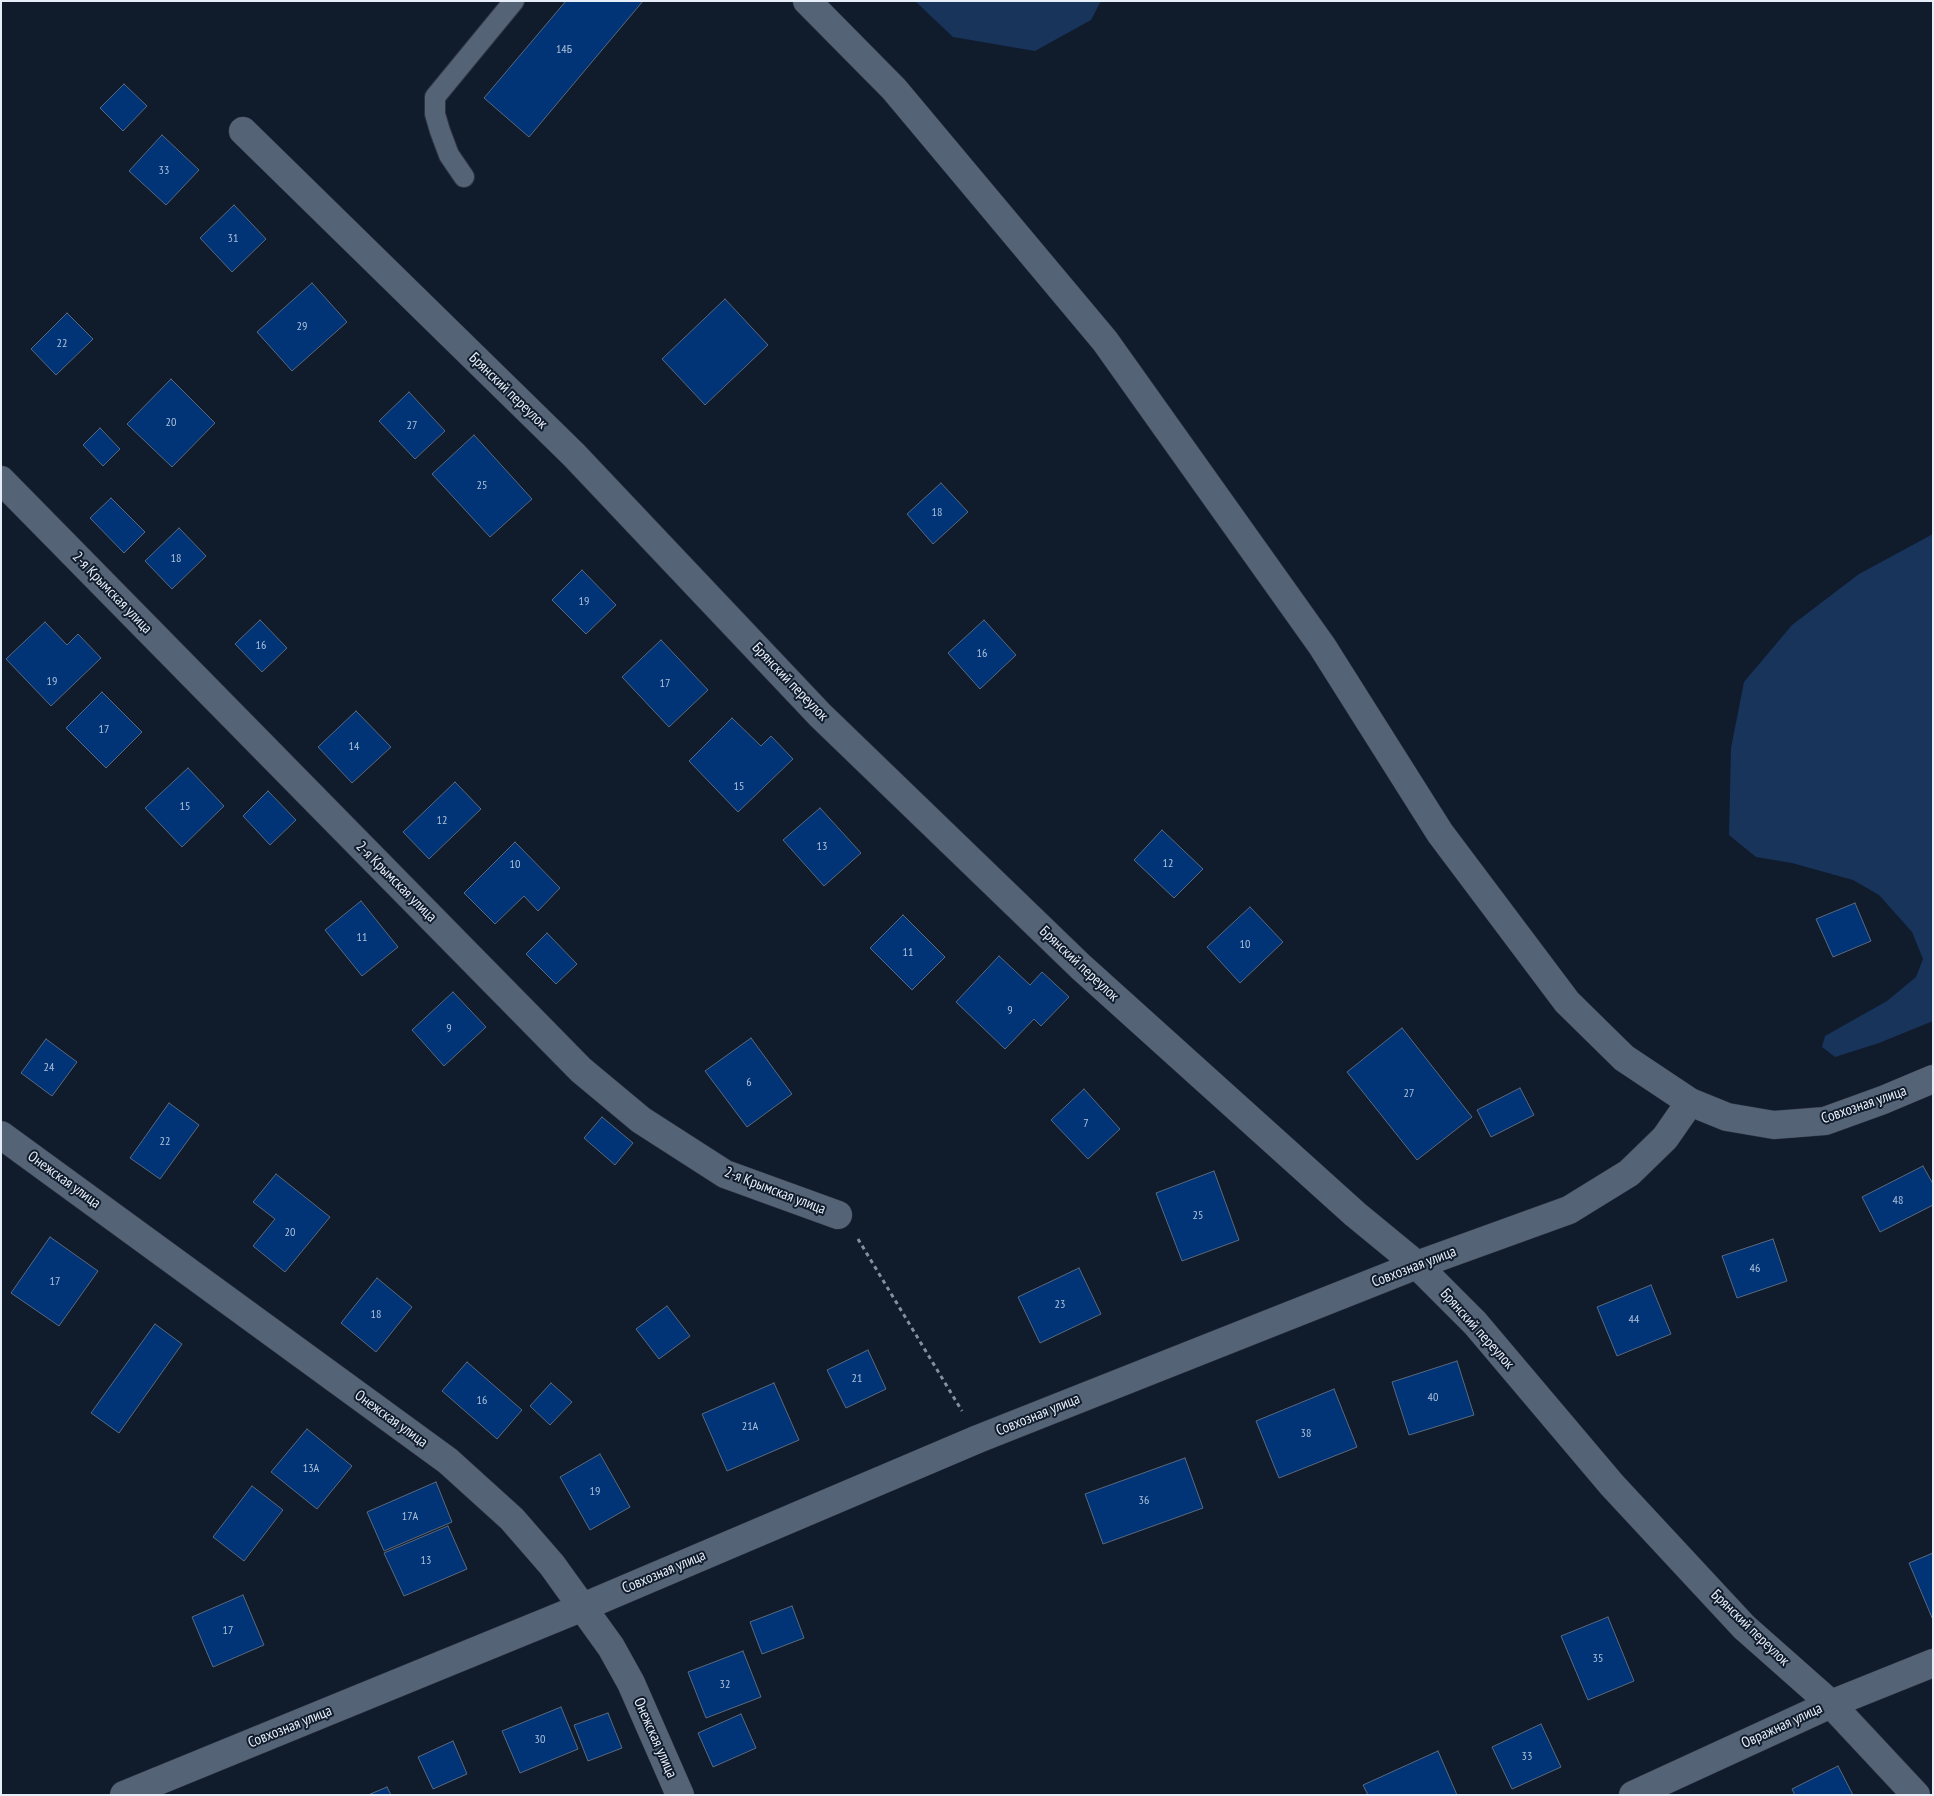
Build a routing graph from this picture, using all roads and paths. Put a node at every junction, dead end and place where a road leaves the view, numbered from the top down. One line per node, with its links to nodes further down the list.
1 (514, 1): 4 (lane)
2 (807, 1): 7 (street)
3 (243, 131): 10 (street, Брянский переулок)
4 (464, 177)
5 (1, 480): 9 (street, 2-я Крымская улица)
6 (1933, 1080): 7 (street, Совхозная улица)
7 (1690, 1102): 10 (street, Совхозная улица)
8 (1, 1135): 12 (street, Онежская улица)
9 (838, 1215): 11 (path)
10 (1417, 1265): 11 (street, Совхозная улица); 14 (street, Брянский переулок)
11 (978, 1439): 12 (street, Совхозная улица)
12 (583, 1606): 15 (street, Совхозная улица); 16 (street, Онежская улица)
13 (1933, 1663): 14 (street, Овражная улица)
14 (1831, 1704): 17 (street, Овражная улица); 18 (street, Брянский переулок)
15 (124, 1795)
16 (680, 1795)
17 (1633, 1795)
18 (1916, 1795)

